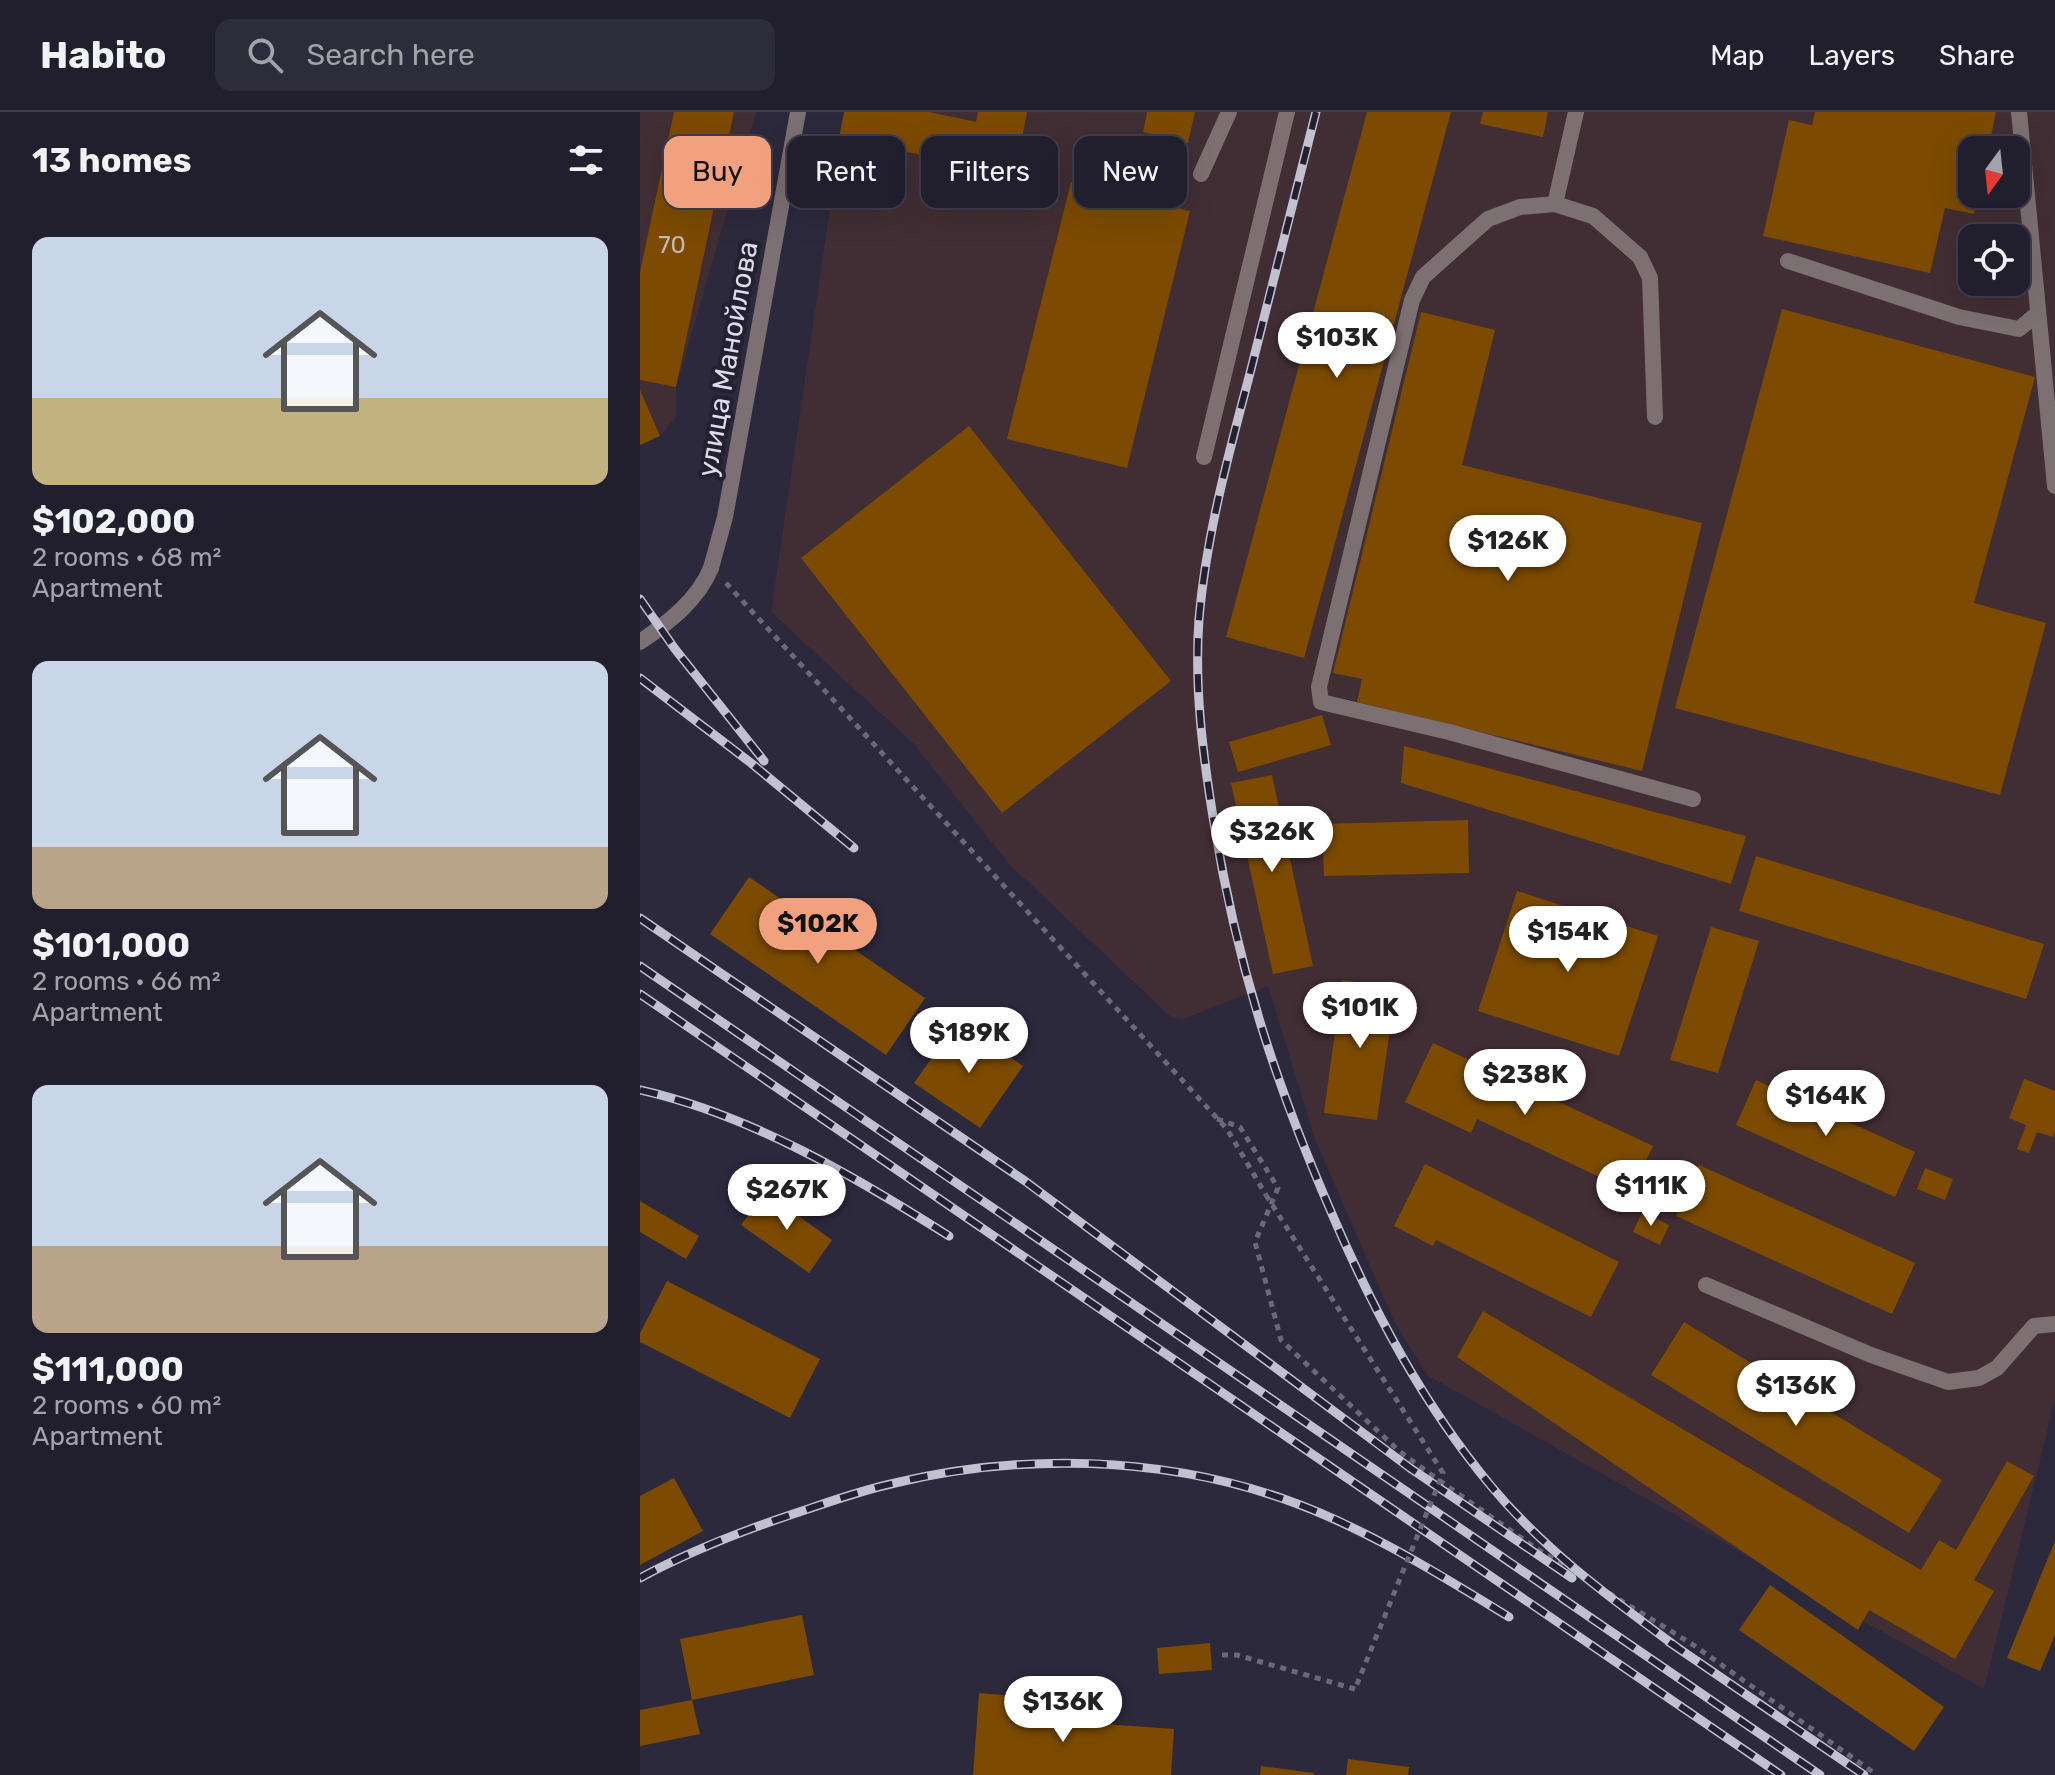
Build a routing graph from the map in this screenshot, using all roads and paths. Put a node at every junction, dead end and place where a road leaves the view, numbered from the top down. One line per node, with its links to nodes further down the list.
1 (798, 112): 13 (street, улица Манойлова)
2 (1229, 112): 6 (street)
3 (1287, 112): 11 (street)
4 (1576, 112): 7 (street)
5 (2019, 112): 9 (street)
6 (1201, 174)
7 (1555, 204): 10 (street); 15 (street)
8 (1788, 261): 9 (street)
9 (2038, 313): 12 (street)
10 (1655, 417)
11 (1204, 457)
12 (2055, 486)
13 (711, 568): 14 (street, улица Манойлова); 16 (path)
14 (640, 642)
15 (1693, 799)
16 (1217, 1119): 19 (path, bridge); 20 (path)
17 (1706, 1285): 18 (street)
18 (2055, 1324)
19 (1222, 1655)
20 (1877, 1775)

